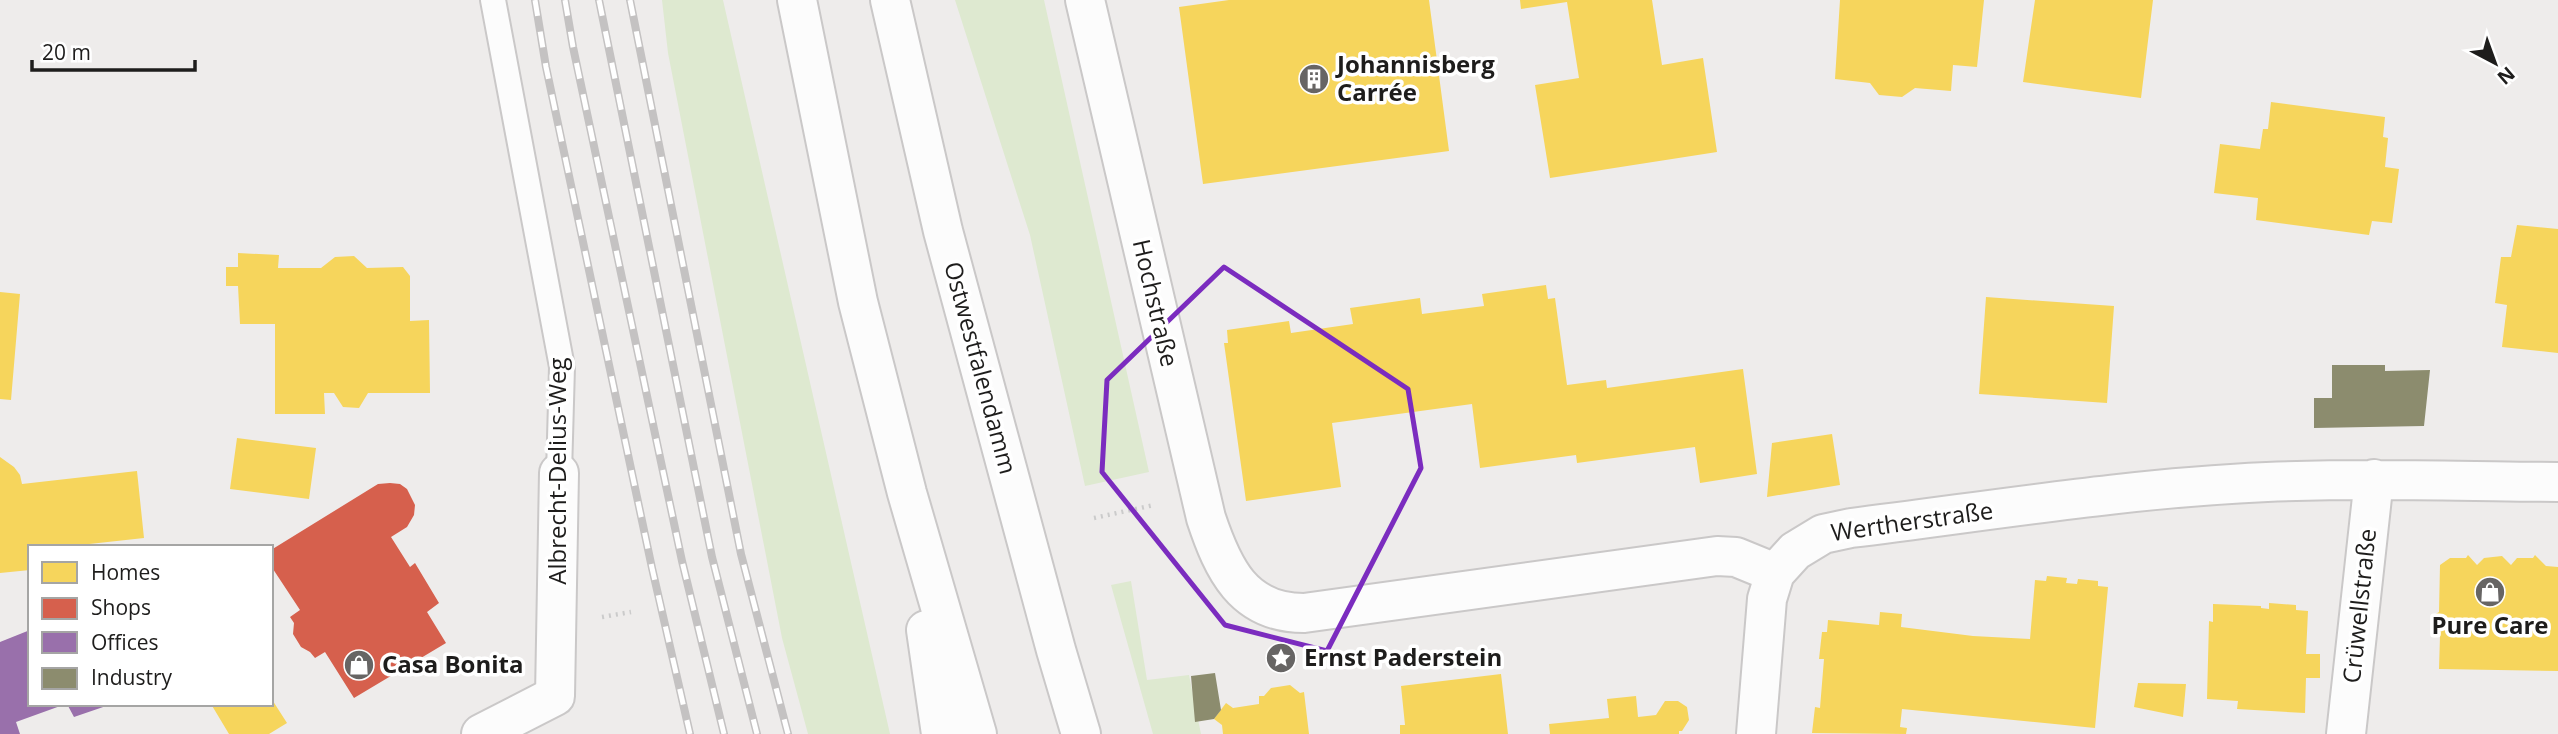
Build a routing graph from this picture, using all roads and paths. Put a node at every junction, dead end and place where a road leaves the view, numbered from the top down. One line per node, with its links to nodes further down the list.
1 (493, 0): 5 (lane, Albrecht-Delius-Weg)
2 (797, 0): 8 (main road)
3 (890, 0): 17 (main road, Ostwestfalendamm)
4 (1085, 0): 11 (main road, Hochstraße)
5 (559, 473): 14 (main road, Albrecht-Delius-Weg)
6 (2374, 479): 7 (main road, Wertherstraße); 11 (main road, Wertherstraße); 19 (main road, Crüwellstraße)
7 (2558, 482)
8 (907, 493): 15 (main road); 16 (main road)
9 (1153, 505): 10 (path)
10 (1094, 518)
11 (1775, 573): 18 (main road)
12 (631, 612): 13 (path)
13 (595, 618)
14 (481, 734)
15 (941, 734)
16 (977, 734)
17 (1081, 734)
18 (1756, 734)
19 (2346, 734)

